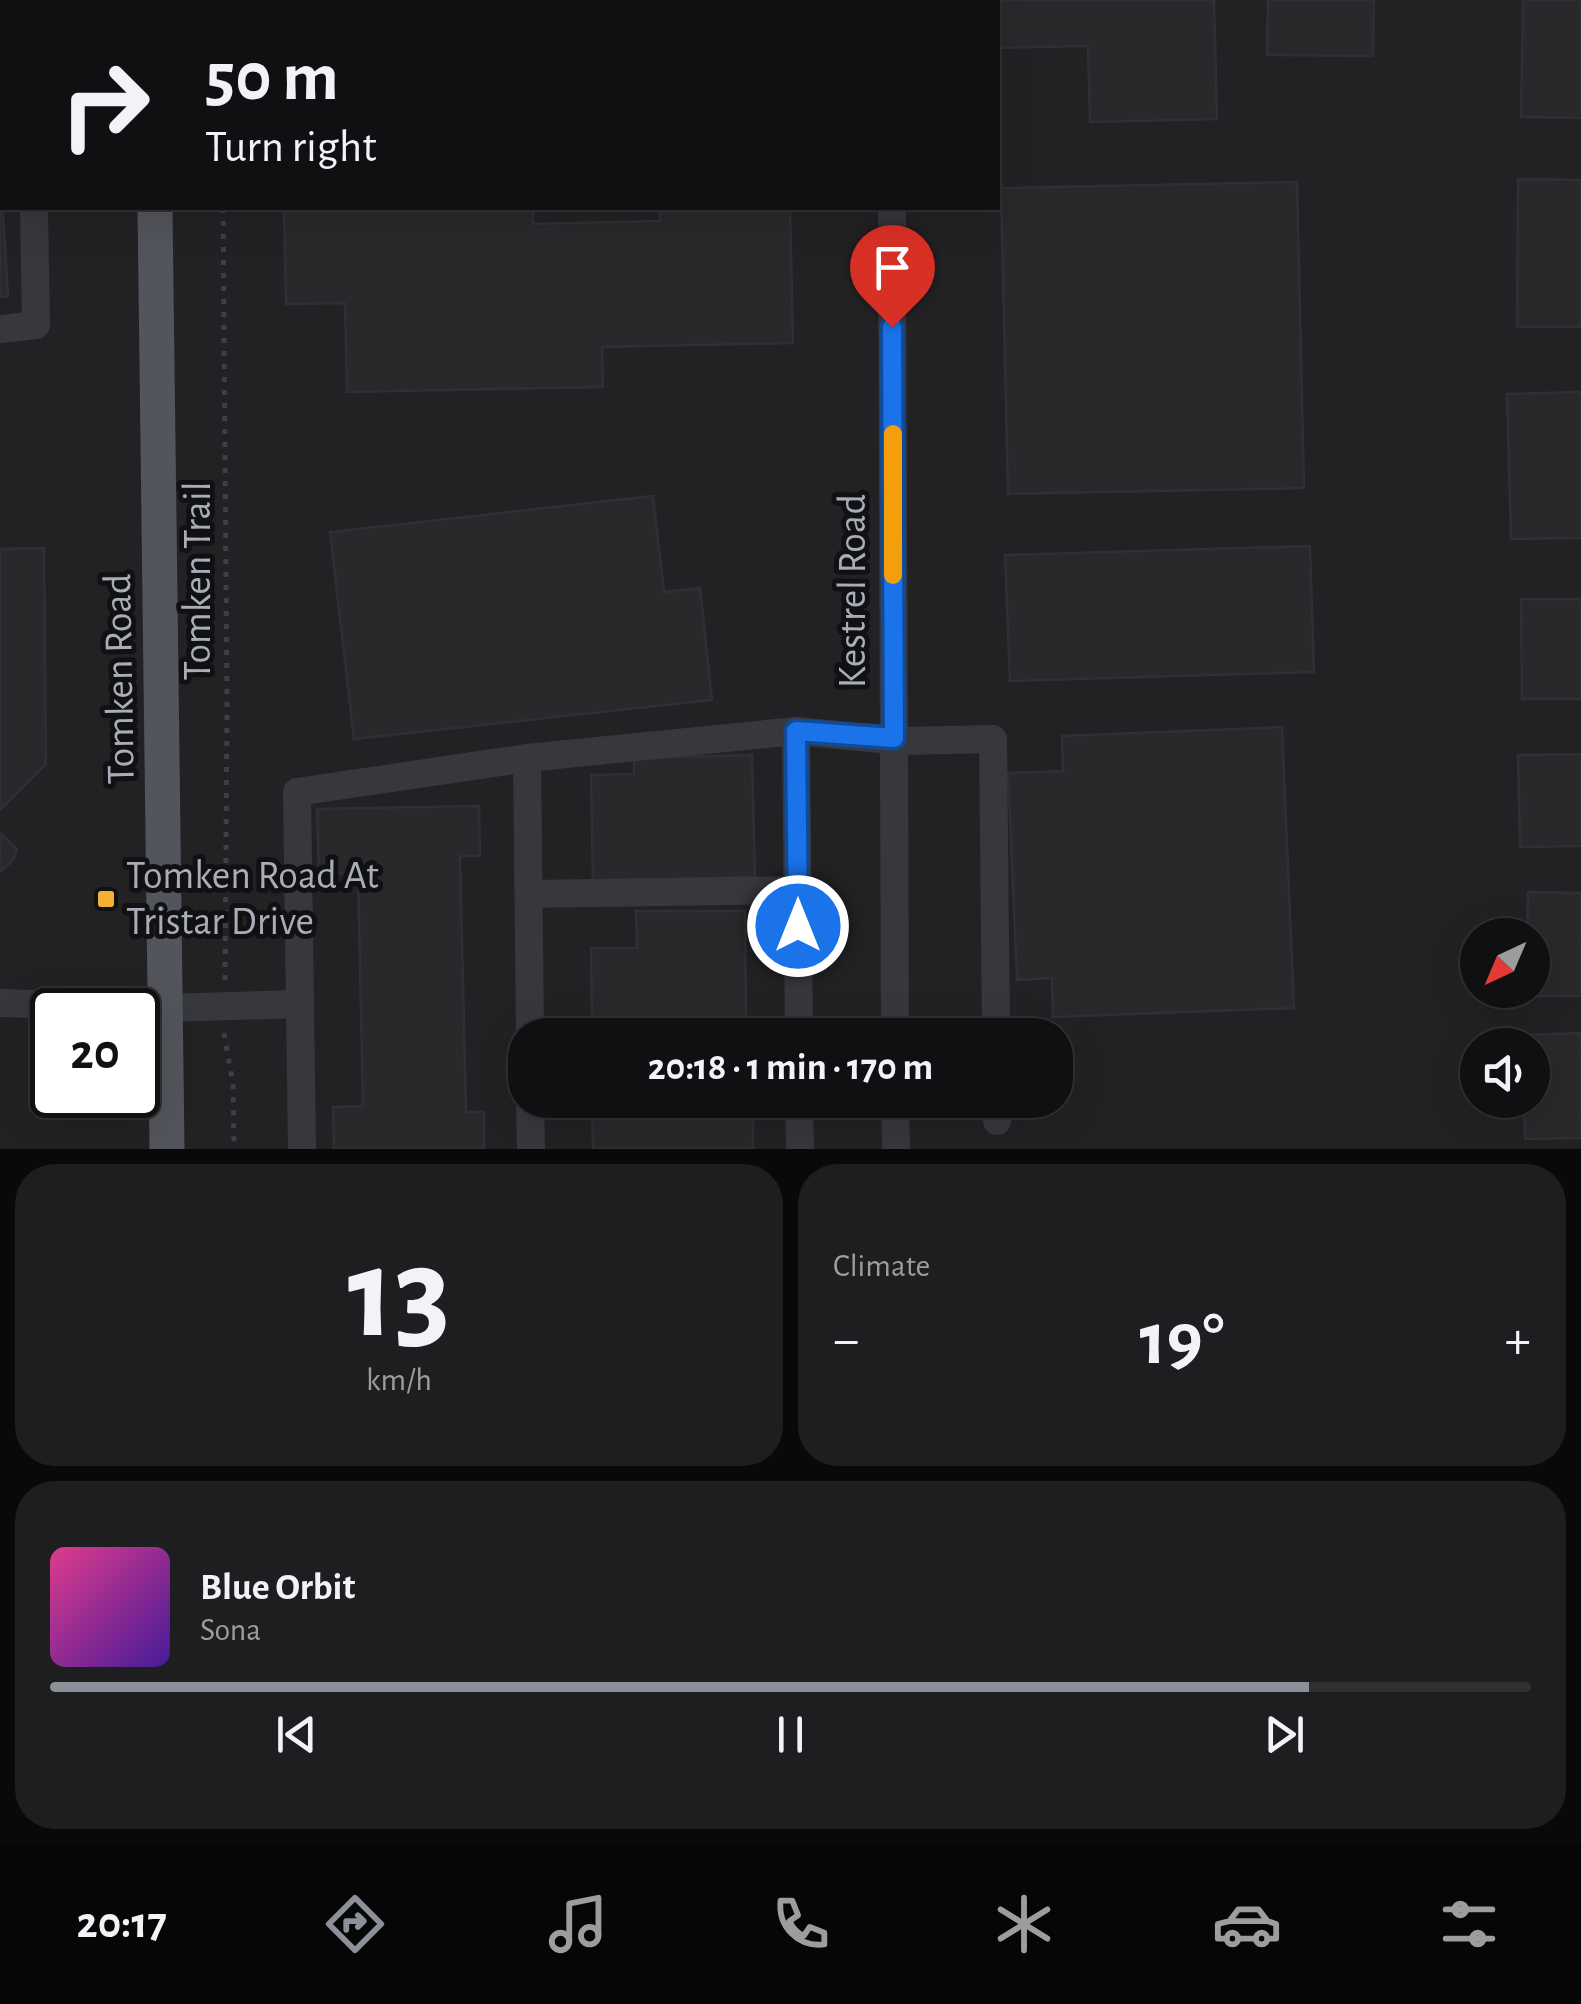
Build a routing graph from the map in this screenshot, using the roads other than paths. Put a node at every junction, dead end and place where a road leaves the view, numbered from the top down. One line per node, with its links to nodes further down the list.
1 (34, 210): 4 (street)
2 (155, 210): 12 (main road, Tomken Road)
3 (892, 210): 6 (street, Kestrel Road)
4 (0, 329)
5 (796, 731): 6 (street); 7 (street); 8 (street)
6 (894, 738): 15 (street, Kestrel Road); 16 (street)
7 (528, 758): 9 (street); 11 (street)
8 (798, 890): 9 (street); 14 (street)
9 (528, 894): 13 (street)
10 (0, 1004): 12 (street)
11 (300, 1004): 12 (street); 21 (street)
12 (166, 1008): 20 (main road, Tomken Road)
13 (530, 1018)
14 (799, 1018)
15 (895, 1018)
16 (996, 1018)
17 (530, 1118): 22 (street)
18 (799, 1118): 23 (street)
19 (896, 1118): 24 (street)
20 (167, 1149)
21 (302, 1149)
22 (531, 1149)
23 (800, 1149)
24 (896, 1149)

